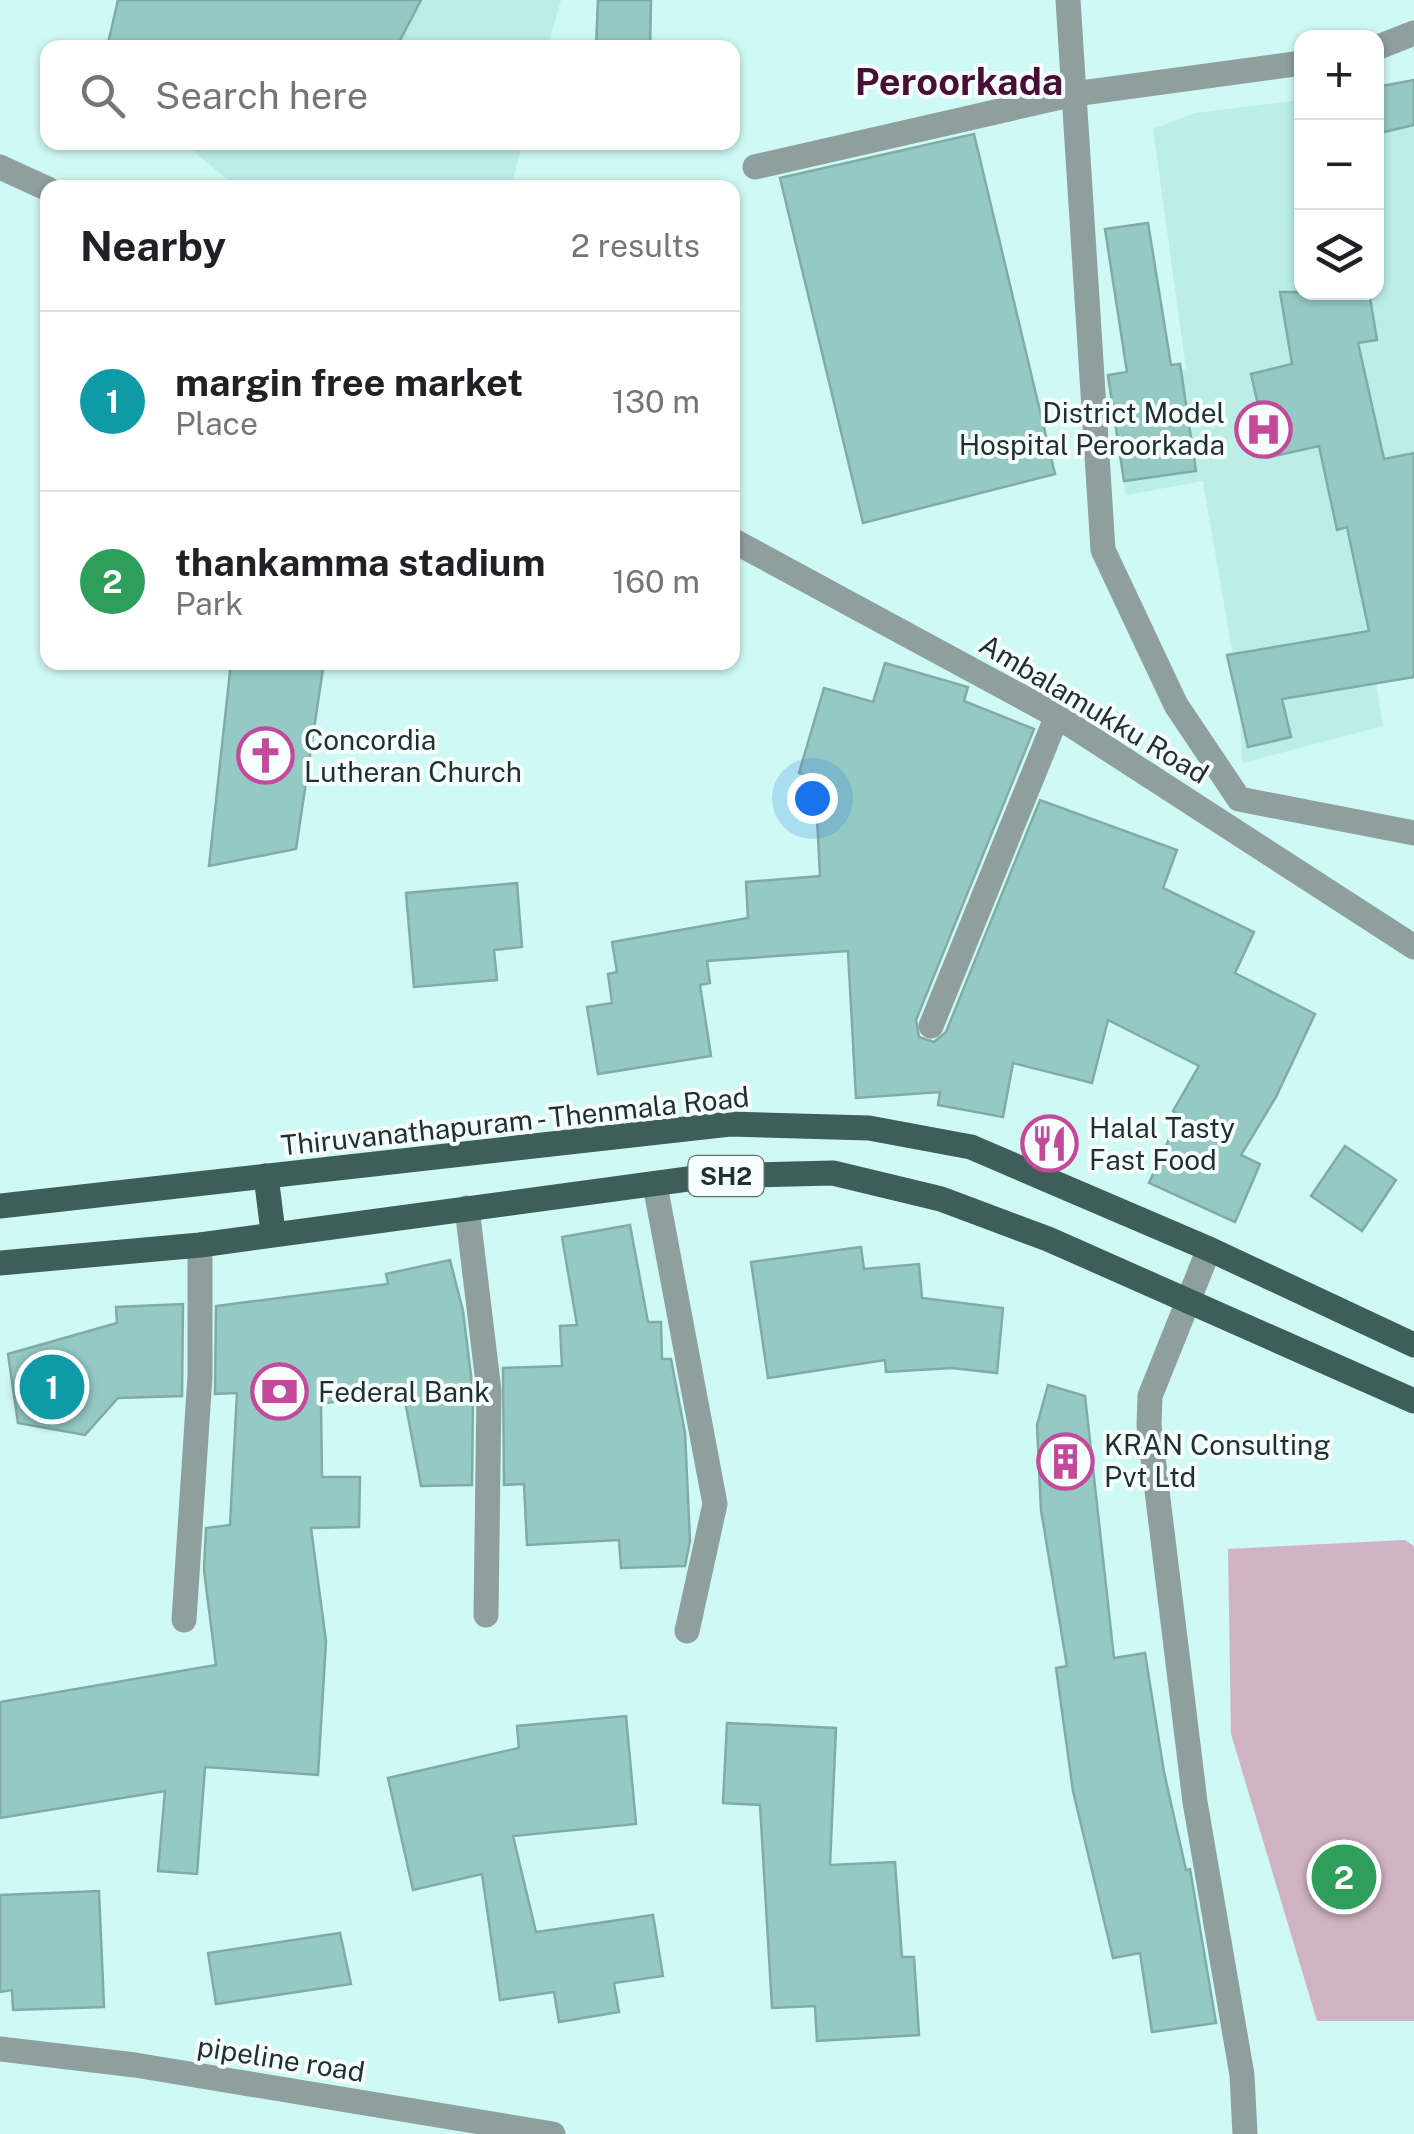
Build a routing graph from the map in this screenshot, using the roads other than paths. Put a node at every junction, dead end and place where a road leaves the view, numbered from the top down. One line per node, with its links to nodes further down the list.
1 (1068, 0): 5 (street)
2 (1414, 33): 3 (street)
3 (1384, 45)
4 (1294, 64): 5 (street)
5 (1074, 94): 7 (street); 11 (street)
6 (0, 166): 8 (street)
7 (754, 167)
8 (40, 185)
9 (740, 544): 10 (street, Ambalamukku Road)
10 (1057, 716): 12 (street, Ambalamukku Road); 13 (street)
11 (1414, 833)
12 (1414, 946)
13 (931, 1026)
14 (266, 1176): 16 (main road, Thiruvanathapuram - Thenmala Road); 18 (main road); 20 (main road, Thiruvanathapuram - Thenmala Road)
15 (655, 1184): 17 (main road, SH2); 22 (main road, SH2); 27 (street)
16 (0, 1206)
17 (467, 1208): 18 (main road, SH2); 25 (street)
18 (273, 1232): 19 (main road, SH2)
19 (200, 1246): 21 (main road, SH2); 26 (street)
20 (1209, 1249): 22 (street); 23 (main road, Thiruvanathapuram - Thenmala Road)
21 (0, 1262)
22 (1189, 1298): 24 (main road, SH2); 30 (street)
23 (1414, 1345)
24 (1414, 1401)
25 (486, 1614)
26 (184, 1620)
27 (688, 1632)
28 (0, 2048): 29 (street, pipeline road)
29 (552, 2134)
30 (1245, 2134)

